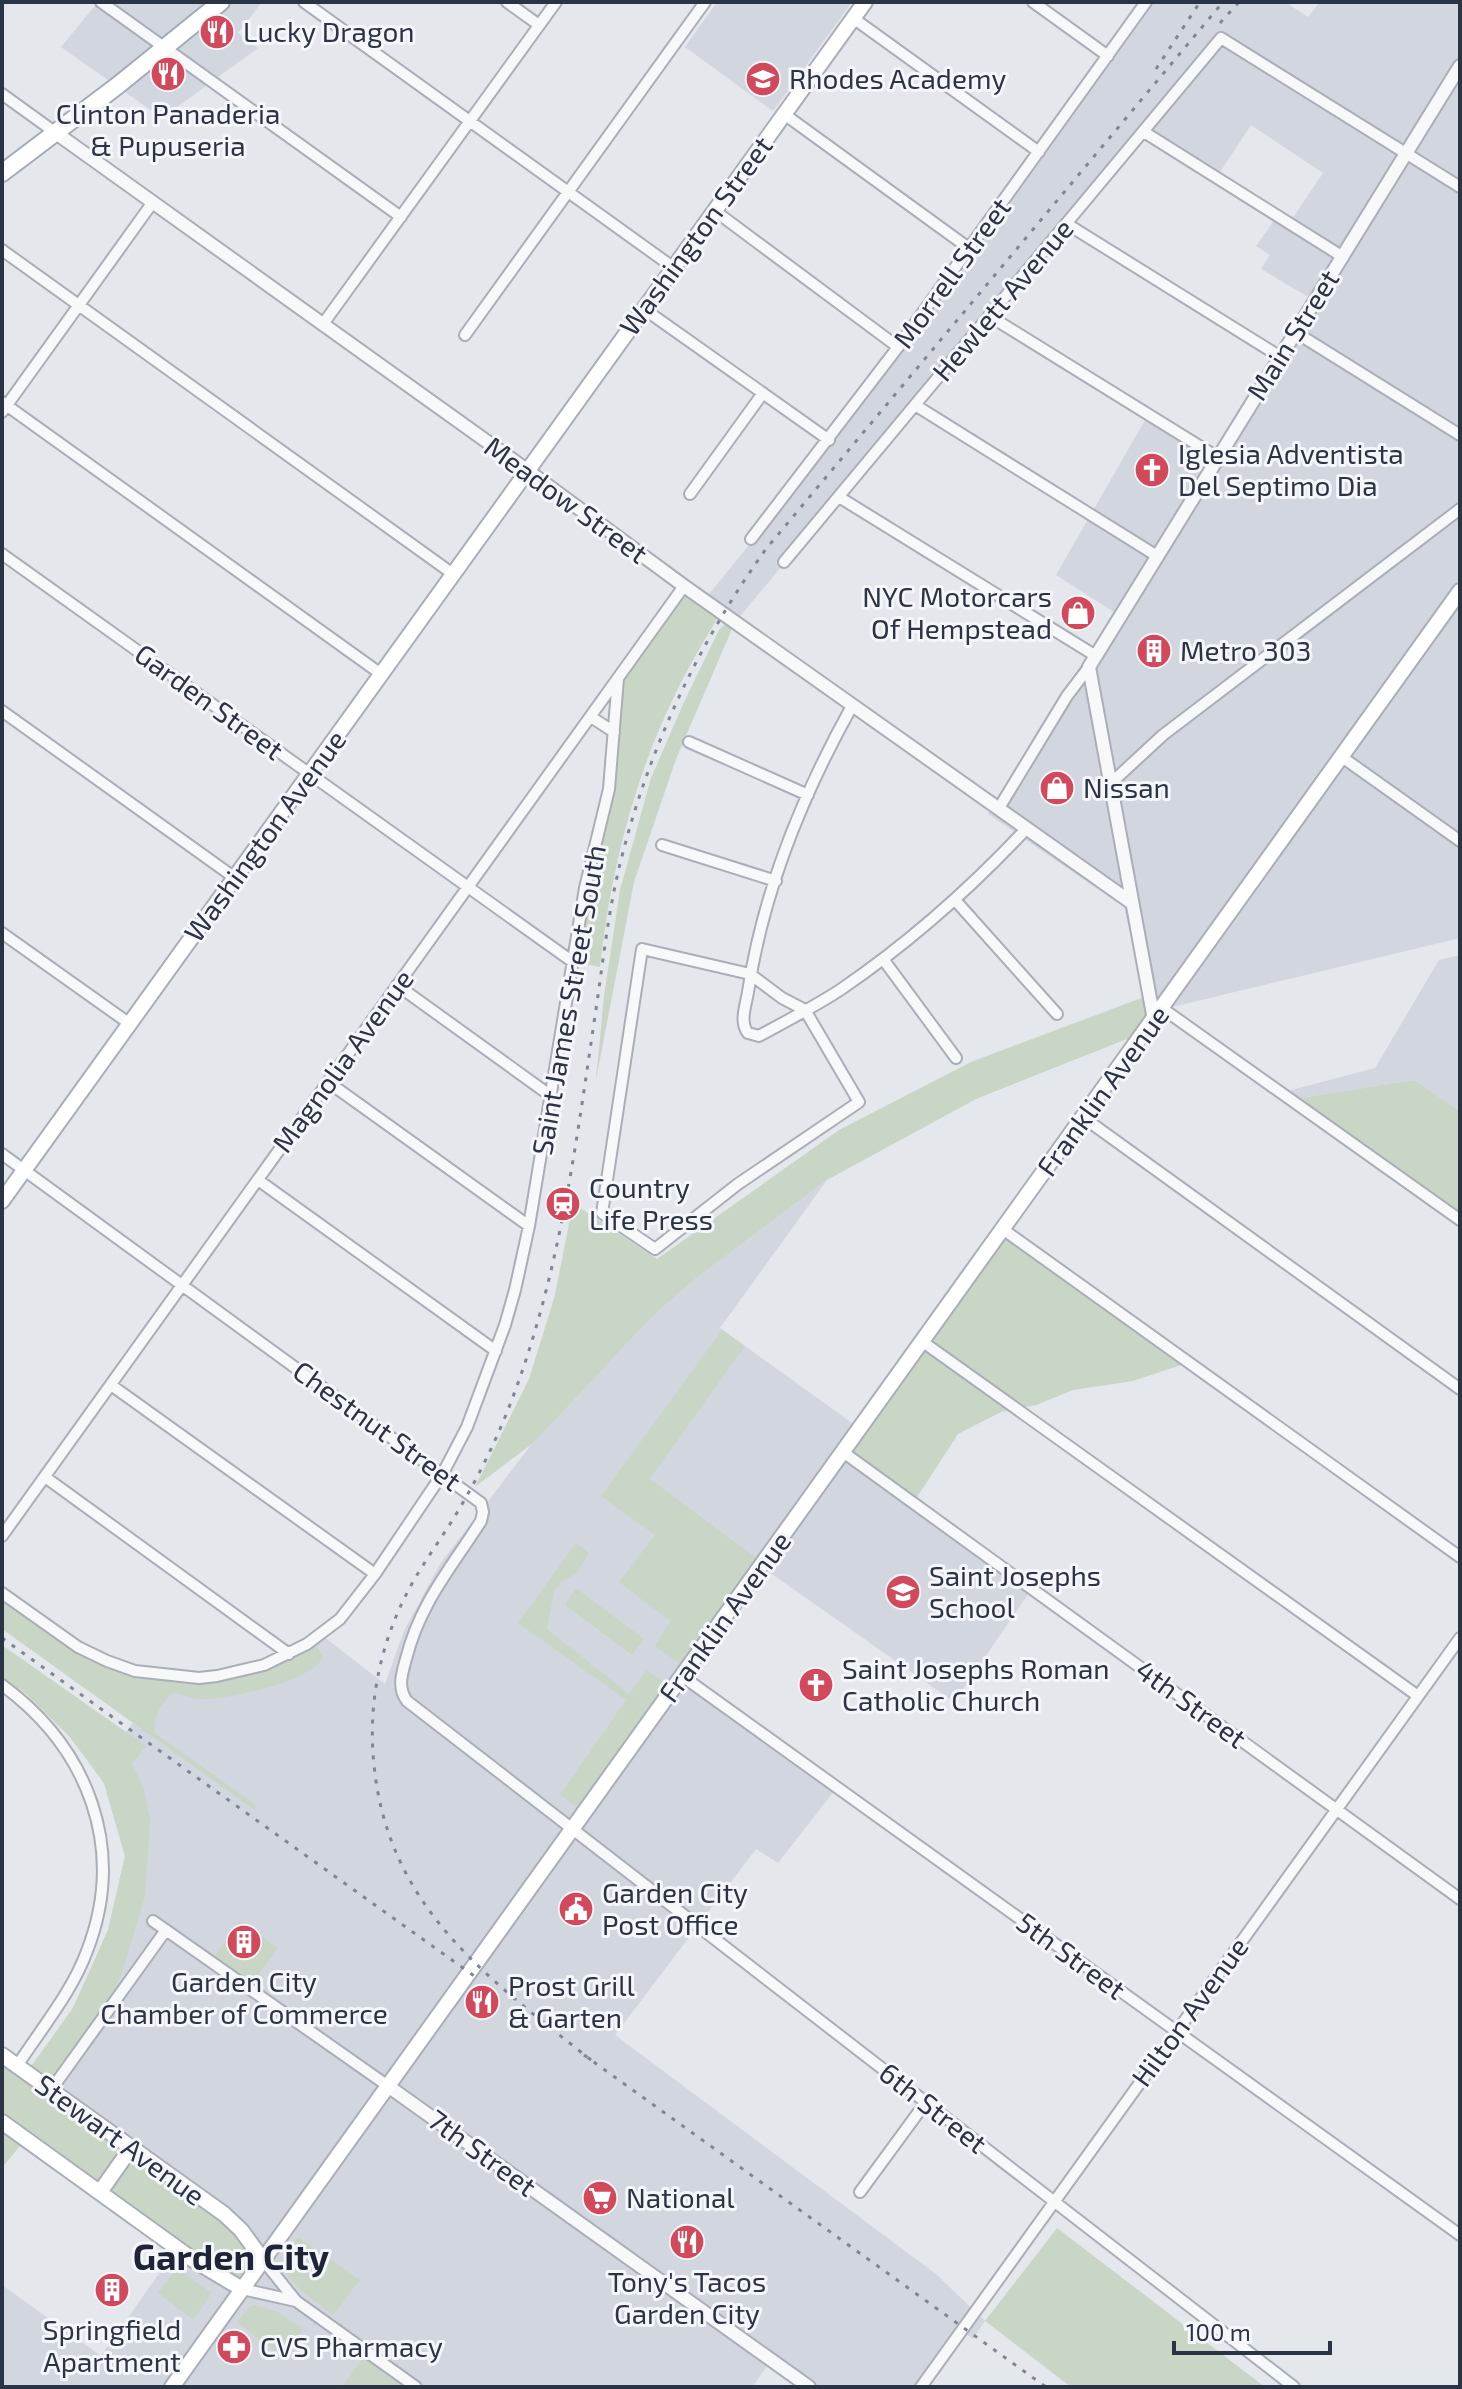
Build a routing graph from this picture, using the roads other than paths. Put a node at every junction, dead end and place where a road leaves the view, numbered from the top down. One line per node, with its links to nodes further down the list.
1 (101, 2): 12 (street)
2 (221, 2): 12 (main road)
3 (304, 2): 17 (street)
4 (507, 2): 11 (street)
5 (556, 2): 11 (street)
6 (705, 2): 24 (street)
7 (865, 2): 10 (main road, Washington Street)
8 (1033, 2): 13 (street)
9 (1146, 2): 13 (street, Morrell Street)
10 (853, 18): 16 (main road, Washington Street); 20 (street)
11 (539, 25): 17 (street)
12 (164, 47): 19 (main road); 27 (street)
13 (1108, 56): 20 (street, Morrell Street)
14 (1460, 66): 21 (street, Main Street)
15 (2, 94): 19 (street, Meadow Street)
16 (784, 114): 26 (main road, Washington Street); 29 (street)
17 (470, 121): 24 (street); 27 (street)
18 (1144, 132): 21 (street, Hewlett Avenue); 28 (street, Hewlett Avenue); 31 (street)
19 (56, 133): 22 (main road); 25 (street, Meadow Street)
20 (1039, 152): 29 (street, Morrell Street)
21 (1406, 153): 23 (street); 31 (street, Main Street)
22 (2, 173)
23 (1460, 187)
24 (568, 192): 32 (street); 38 (street)
25 (153, 202): 33 (street); 36 (street, Meadow Street)
26 (715, 211): 32 (main road, Washington Street); 39 (street)
27 (401, 217): 36 (street)
28 (1067, 224): 35 (street, Hewlett Avenue); 40 (street)
29 (970, 249): 39 (street, Morrell Street)
30 (2, 250): 33 (street)
31 (1343, 257): 37 (street, Main Street)
32 (674, 268): 34 (main road, Washington Street)
33 (79, 305): 43 (street); 55 (street)
34 (644, 309): 41 (street); 47 (main road, Washington Street)
35 (991, 317): 42 (street, Hewlett Avenue); 46 (street)
36 (323, 324): 47 (street, Meadow Street)
37 (1295, 332): 40 (street, Main Street); 44 (street)
38 (465, 335)
39 (898, 347): 45 (street, Morrell Street)
40 (1279, 356): 46 (street, Main Street)
41 (763, 393): 45 (street); 48 (street)
42 (915, 405): 49 (street, Hewlett Avenue); 53 (street)
43 (4, 407): 59 (street)
44 (1460, 435)
45 (829, 440): 51 (street, Morrell Street)
46 (1217, 457): 53 (street, Main Street)
47 (528, 471): 55 (main road, Washington Avenue); 56 (street, Meadow Street)
48 (690, 494)
49 (839, 497): 54 (street, Hewlett Avenue); 58 (street)
50 (1460, 509): 68 (street)
51 (751, 539)
52 (2, 554): 67 (street, Garden Street)
53 (1157, 556): 58 (street, Main Street)
54 (784, 562)
55 (453, 574): 59 (main road, Washington Avenue)
56 (684, 586): 60 (street, Magnolia Avenue); 61 (street, Meadow Street)
57 (1460, 591): 66 (main road, Franklin Avenue)
58 (1092, 661): 68 (street); 70 (street)
59 (381, 674): 67 (main road, Washington Avenue)
60 (618, 678): 63 (street, Magnolia Avenue); 64 (street, Saint James Street South)
61 (852, 706): 69 (street); 70 (street, Meadow Street)
62 (2, 711): 74 (street)
63 (591, 717): 64 (street); 76 (street, Magnolia Avenue)
64 (614, 732): 81 (street, Saint James Street South)
65 (689, 742): 69 (street)
66 (1342, 757): 72 (street); 84 (main road, Franklin Avenue)
67 (310, 774): 74 (main road, Washington Avenue); 76 (street, Garden Street)
68 (1110, 784): 78 (street)
69 (808, 795): 75 (street)
70 (999, 808): 71 (street, Meadow Street)
71 (1027, 828): 77 (street); 78 (street, Meadow Street)
72 (1460, 841)
73 (662, 845): 75 (street)
74 (235, 878): 87 (main road, Washington Avenue)
75 (776, 881): 82 (street)
76 (468, 887): 81 (street, Garden Street); 83 (street, Magnolia Avenue)
77 (955, 900): 80 (street); 86 (street)
78 (1132, 903): 84 (street)
79 (2, 933): 87 (street)
80 (883, 959): 85 (street); 88 (street)
81 (573, 962): 90 (street, Saint James Street South)
82 (750, 974): 85 (street); 85 (street); 85 (street)
83 (397, 985): 89 (street, Magnolia Avenue); 90 (street)
84 (1155, 1009): 91 (main road, Franklin Avenue); 96 (street)
85 (805, 1010)
86 (1057, 1014)
87 (130, 1024): 93 (main road, Washington Avenue)
88 (956, 1058)
89 (328, 1082): 94 (street, Magnolia Avenue); 97 (street)
90 (551, 1096): 97 (street, Saint James Street South)
91 (1084, 1118): 98 (main road, Franklin Avenue); 103 (street)
92 (2, 1154): 93 (street, Chestnut Street)
93 (24, 1170): 95 (main road, Washington Avenue); 99 (street, Chestnut Street)
94 (258, 1180): 99 (street, Magnolia Avenue); 101 (street)
95 (2, 1201)
96 (1460, 1220)
97 (529, 1226): 101 (street, Saint James Street South)
98 (1004, 1230): 100 (main road, Franklin Avenue); 108 (street)
99 (183, 1284): 102 (street, Magnolia Avenue); 105 (street, Chestnut Street)
100 (923, 1342): 104 (main road, Franklin Avenue); 115 (street)
101 (496, 1351): 105 (street, Saint James Street South)
102 (111, 1385): 106 (street, Magnolia Avenue); 109 (street)
103 (1460, 1389)
104 (843, 1452): 113 (main road, Franklin Avenue); 116 (street, 4th Street)
105 (443, 1473): 109 (street, Saint James Street South); 117 (street, Chestnut Street)
106 (45, 1477): 107 (street, Magnolia Avenue); 112 (street)
107 (2, 1536)
108 (1460, 1557)
109 (375, 1574): 112 (street, Saint James Street South)
110 (2, 1593): 112 (street, Saint James Street South)
111 (1460, 1638): 115 (street, Hilton Avenue)
112 (289, 1654)
113 (682, 1676): 117 (main road, Franklin Avenue); 121 (street, 5th Street)
114 (2, 1685): 123 (street)
115 (1418, 1696): 116 (street, Hilton Avenue)
116 (1336, 1809): 118 (street, 4th Street); 121 (street, Hilton Avenue)
117 (573, 1828): 124 (main road, Franklin Avenue); 126 (street, 6th Street)
118 (1460, 1899)
119 (153, 1921): 120 (street, 7th Street)
120 (166, 1930): 124 (street, 7th Street); 125 (street)
121 (1176, 2031): 131 (street, Hilton Avenue); 132 (street, 5th Street)
122 (2, 2055): 123 (main road, Stewart Avenue)
123 (17, 2066): 125 (main road, Stewart Avenue)
124 (388, 2086): 133 (main road, Franklin Avenue); 138 (street, 7th Street)
125 (51, 2090): 128 (main road, Stewart Avenue)
126 (926, 2102): 130 (street); 131 (street, 6th Street)
127 (2, 2122): 129 (main road, Stewart Avenue)
128 (131, 2148): 129 (main road); 133 (main road, Stewart Avenue)
129 (100, 2192): 134 (main road, Stewart Avenue)
130 (860, 2192)
131 (1054, 2201): 139 (street, Hilton Avenue); 140 (street, 6th Street)
132 (1460, 2235)
133 (263, 2260): 134 (main road, Franklin Avenue); 135 (street, Stewart Avenue)
134 (242, 2289): 135 (street, Stewart Avenue); 136 (main road, Franklin Avenue)
135 (296, 2301): 137 (street, Stewart Avenue)
136 (172, 2387)
137 (416, 2387)
138 (809, 2387)
139 (921, 2387)
140 (1294, 2387)

